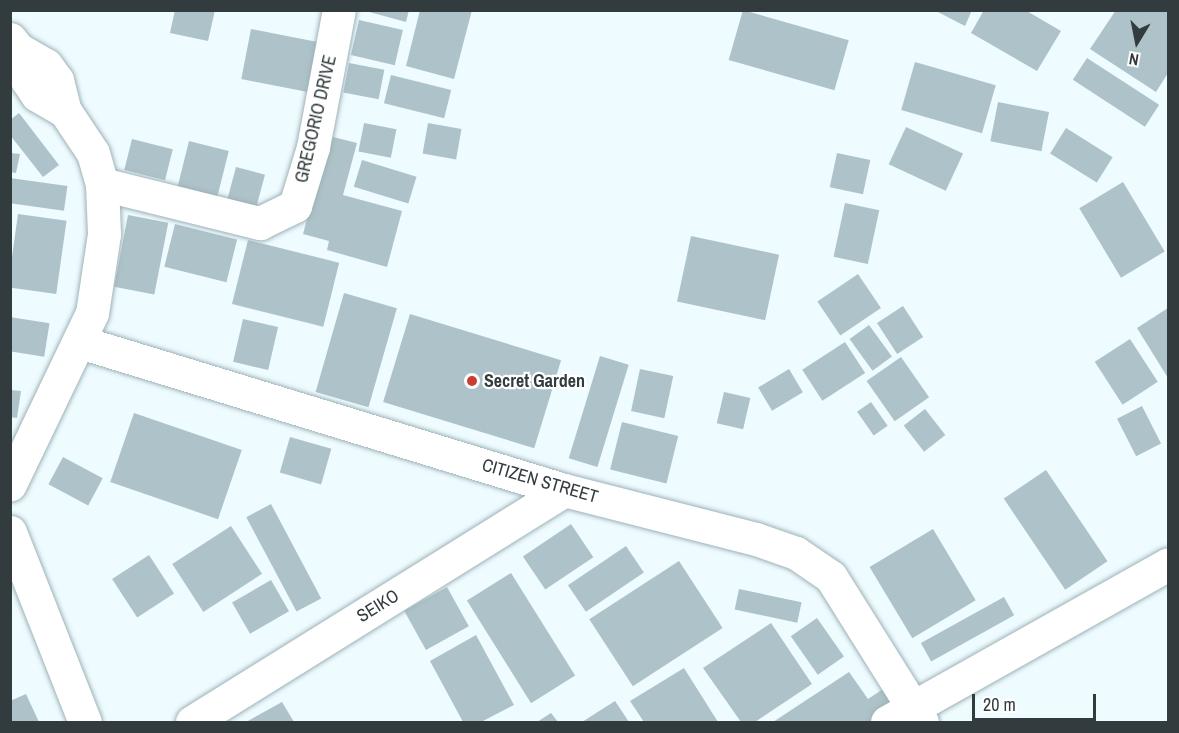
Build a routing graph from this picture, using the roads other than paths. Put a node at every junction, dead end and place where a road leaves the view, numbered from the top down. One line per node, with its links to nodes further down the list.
1 (339, 10): 3 (street, GREGORIO DRIVE)
2 (14, 44): 3 (street)
3 (102, 184): 4 (street)
4 (81, 342): 5 (street); 6 (street, CITIZEN STREET)
5 (10, 484)
6 (564, 490): 9 (street, CITIZEN STREET); 11 (street, SEIKO)
7 (10, 532): 10 (street)
8 (1168, 564): 9 (street)
9 (907, 717)
10 (85, 723)
11 (192, 723)

